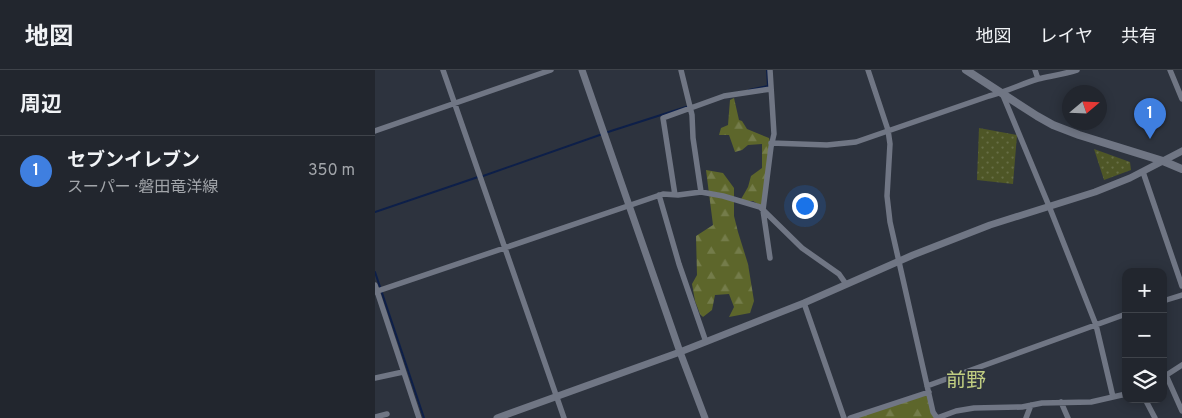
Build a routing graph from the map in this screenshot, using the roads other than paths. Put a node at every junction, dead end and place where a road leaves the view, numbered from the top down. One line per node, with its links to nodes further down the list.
1 (443, 70): 16 (street)
2 (551, 70): 16 (street)
3 (582, 70): 28 (street)
4 (681, 70): 17 (street)
5 (770, 70): 13 (street)
6 (868, 70): 18 (street)
7 (966, 70): 14 (main road)
8 (1035, 70): 11 (street)
9 (1077, 70): 11 (street)
10 (1170, 70): 12 (street)
11 (1038, 80): 14 (street)
12 (1179, 86): 15 (street)
13 (771, 89): 17 (street); 20 (street)
14 (1002, 93): 18 (street); 22 (main road); 29 (street)
15 (1182, 100)
16 (454, 104): 19 (street); 31 (street)
17 (691, 108): 25 (street); 27 (street)
18 (888, 130): 20 (street); 33 (street)
19 (375, 131)
20 (771, 143): 30 (street)
21 (1182, 151): 22 (street)
22 (1163, 161): 23 (main road); 24 (street)
23 (1182, 169)
24 (1143, 172): 29 (street); 35 (street)
25 (701, 192): 27 (street); 30 (street)
26 (659, 195): 27 (street); 28 (street); 42 (street)
27 (675, 195)
28 (629, 205): 31 (street); 43 (street)
29 (1049, 206): 33 (street); 41 (street)
30 (763, 210): 32 (street); 34 (street)
31 (504, 248): 36 (street); 51 (street)
32 (770, 258)
33 (899, 261): 34 (street); 49 (street)
34 (846, 284): 39 (street)
35 (1182, 286)
36 (376, 290): 45 (street)
37 (1182, 295): 38 (street)
38 (1167, 300)
39 (804, 303): 42 (street); 63 (street)
40 (1122, 315): 41 (street)
41 (1095, 325): 49 (street); 52 (street)
42 (706, 342): 43 (street)
43 (680, 352): 51 (street); 62 (street)
44 (1182, 366): 46 (street)
45 (403, 372): 47 (street); 59 (street)
46 (1167, 375)
47 (375, 378)
48 (1167, 380): 56 (street)
49 (928, 389): 64 (street); 65 (street)
50 (1122, 395): 52 (street)
51 (556, 396): 60 (street); 61 (street)
52 (1113, 397): 53 (street)
53 (1061, 402): 55 (street); 67 (street)
54 (1147, 403): 68 (street)
55 (1031, 405): 65 (street); 66 (street)
56 (1182, 411)
57 (387, 414): 58 (street)
58 (375, 417)
59 (419, 418)
60 (497, 418)
61 (564, 418)
62 (705, 418)
63 (844, 418)
64 (850, 418)
65 (937, 418)
66 (1026, 418)
67 (1068, 418)
68 (1155, 418)

